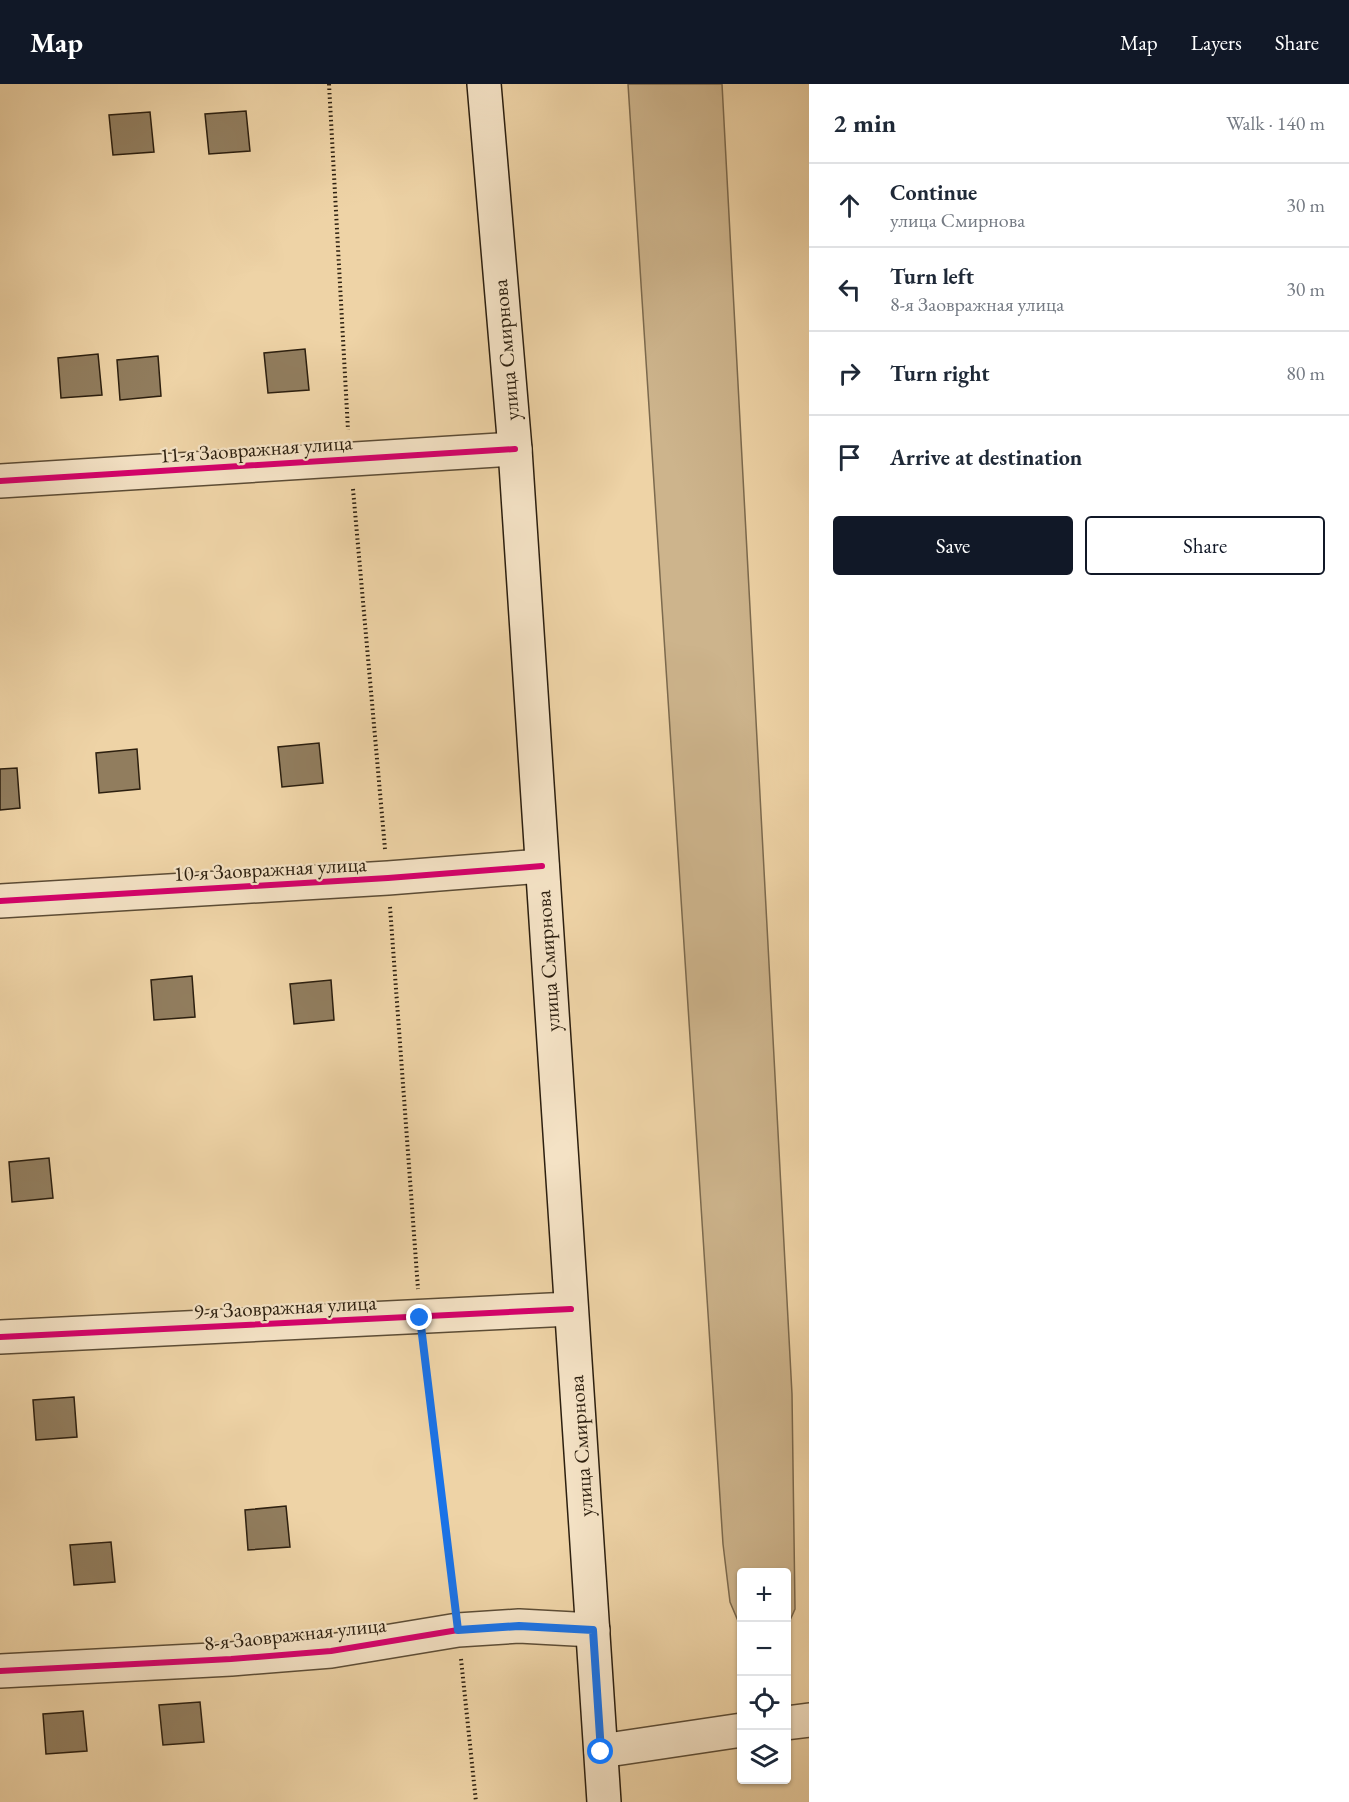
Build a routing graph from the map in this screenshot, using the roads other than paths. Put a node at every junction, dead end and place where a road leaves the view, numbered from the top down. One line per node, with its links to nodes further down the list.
1 (484, 84): 2 (street, улица Смирнова)
2 (515, 448): 3 (street, 11-я Заовражная улица); 4 (street, улица Смирнова)
3 (0, 482)
4 (542, 866): 5 (street, 10-я Заовражная улица); 6 (street, улица Смирнова)
5 (0, 901)
6 (572, 1309): 7 (street, 9-я Заовражная улица); 8 (street, улица Смирнова)
7 (0, 1337)
8 (593, 1630): 9 (street, 8-я Заовражная улица); 13 (street, улица Смирнова)
9 (0, 1671)
10 (809, 1720): 11 (street)
11 (791, 1722)
12 (737, 1731): 13 (street)
13 (601, 1752): 14 (street, улица Смирнова)
14 (604, 1802)

